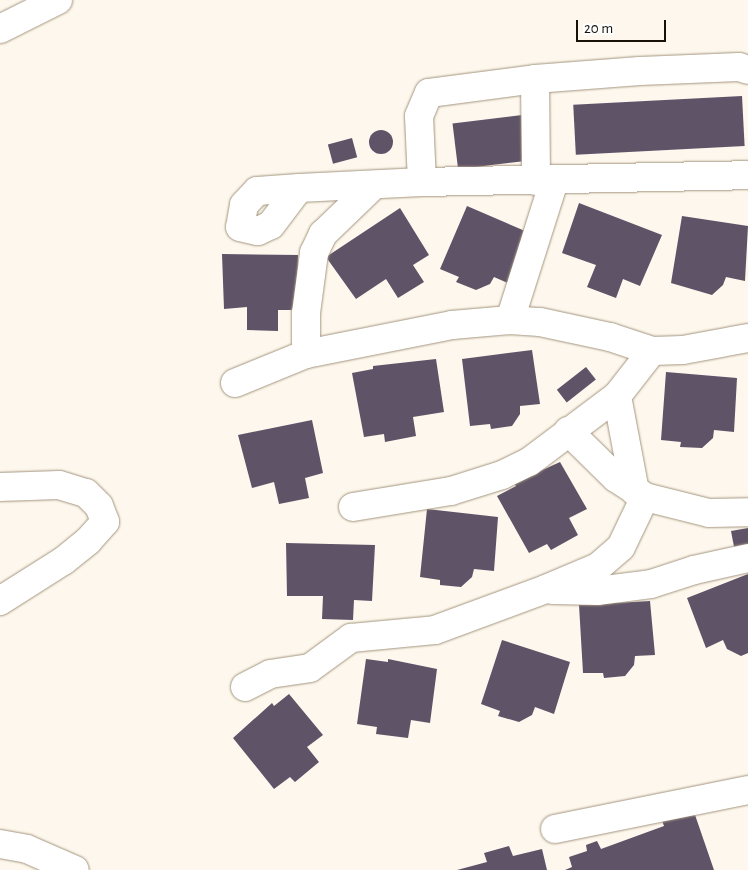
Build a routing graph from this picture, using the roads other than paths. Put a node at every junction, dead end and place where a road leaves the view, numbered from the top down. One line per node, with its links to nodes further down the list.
1 (58, 0): 2 (street)
2 (0, 30)
3 (748, 70): 4 (street)
4 (535, 79): 6 (street); 7 (street)
5 (748, 175): 6 (street)
6 (545, 181): 7 (street); 10 (street)
7 (422, 182): 8 (street)
8 (374, 184): 9 (street); 13 (street)
9 (299, 188)
10 (510, 320): 12 (street); 13 (street)
11 (748, 338): 12 (street)
12 (652, 351): 15 (street)
13 (306, 354): 14 (street)
14 (235, 383)
15 (617, 396): 16 (street); 18 (street)
16 (568, 431): 18 (street); 19 (street)
17 (0, 487): 23 (street)
18 (640, 494): 20 (street); 22 (street)
19 (353, 507)
20 (748, 512)
21 (748, 558): 22 (street)
22 (546, 589): 24 (street)
23 (0, 601)
24 (246, 687)
25 (748, 790): 26 (street)
26 (555, 829)
27 (0, 844): 28 (street)
28 (75, 870)

